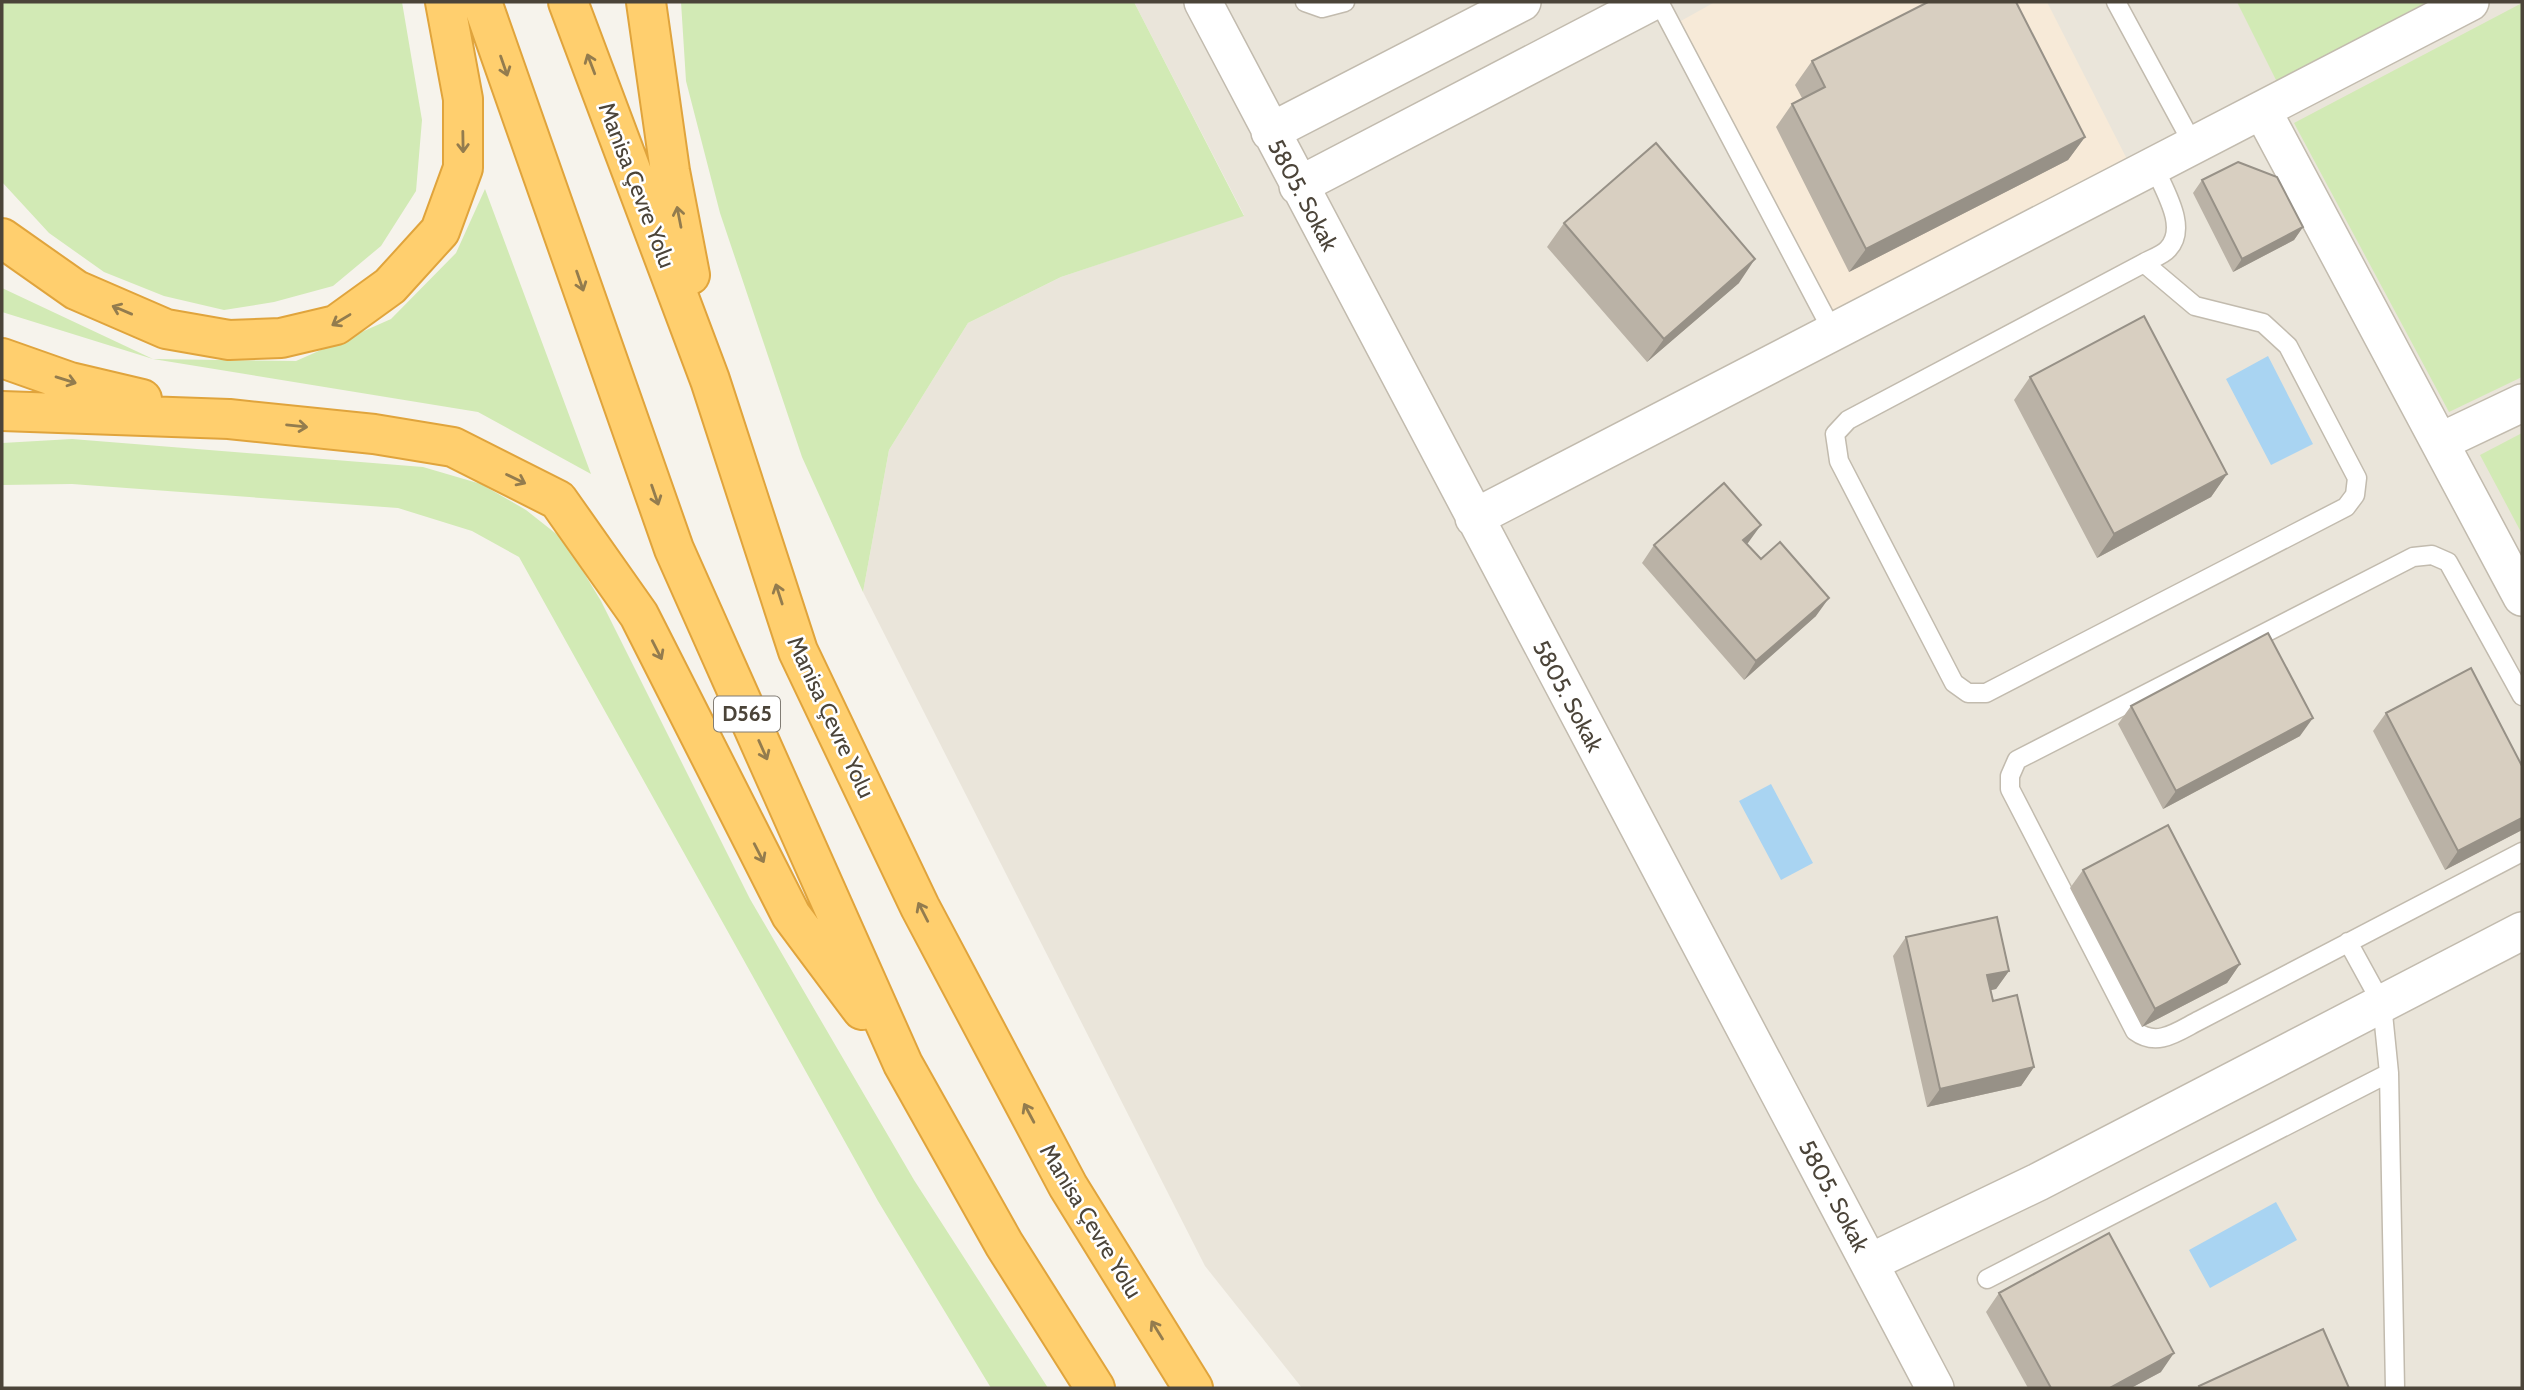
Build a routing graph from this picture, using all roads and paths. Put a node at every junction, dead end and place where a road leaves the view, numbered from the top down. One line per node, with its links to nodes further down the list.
1 (445, 2): 18 (highway, one-way to 18)
2 (482, 2): 34 (highway, D565, one-way to 34)
3 (568, 2): 22 (highway, Manisa Çevre Yolu, one-way to 3)
4 (646, 2): 22 (highway, one-way to 4)
5 (1203, 2): 14 (street, 5805. Sokak)
6 (1305, 2): 7 (lane)
7 (1345, 2)
8 (1522, 2): 14 (street)
9 (1651, 2): 17 (street)
10 (1659, 2): 20 (lane)
11 (2116, 2): 15 (lane)
12 (2470, 2): 13 (street)
13 (2262, 110): 15 (street); 26 (street)
14 (1270, 132): 17 (street, 5805. Sokak)
15 (2194, 146): 16 (street)
16 (2154, 166): 19 (lane); 20 (street)
17 (1298, 186): 27 (street, 5805. Sokak)
18 (6, 235)
19 (2144, 263): 19 (lane)
20 (1833, 332): 27 (street)
21 (2, 358): 25 (highway, one-way to 25)
22 (710, 380): 39 (highway, Manisa Çevre Yolu, one-way to 22)
23 (2522, 403): 26 (street)
24 (2, 411): 25 (highway)
25 (229, 419): 34 (highway, one-way to 34)
26 (2442, 441): 28 (street)
27 (1474, 519): 36 (street, 5805. Sokak)
28 (2522, 597)
29 (2522, 696): 32 (lane)
30 (2522, 852): 32 (lane)
31 (2522, 931): 33 (street)
32 (2348, 942): 33 (lane)
33 (2382, 1004): 35 (lane); 36 (street)
34 (903, 1064): 38 (highway, D565)
35 (2389, 1073): 37 (lane); 41 (lane)
36 (1869, 1263): 40 (street, 5805. Sokak)
37 (1987, 1279)
38 (1095, 1388)
39 (1193, 1388)
40 (1935, 1388)
41 (2395, 1388)

